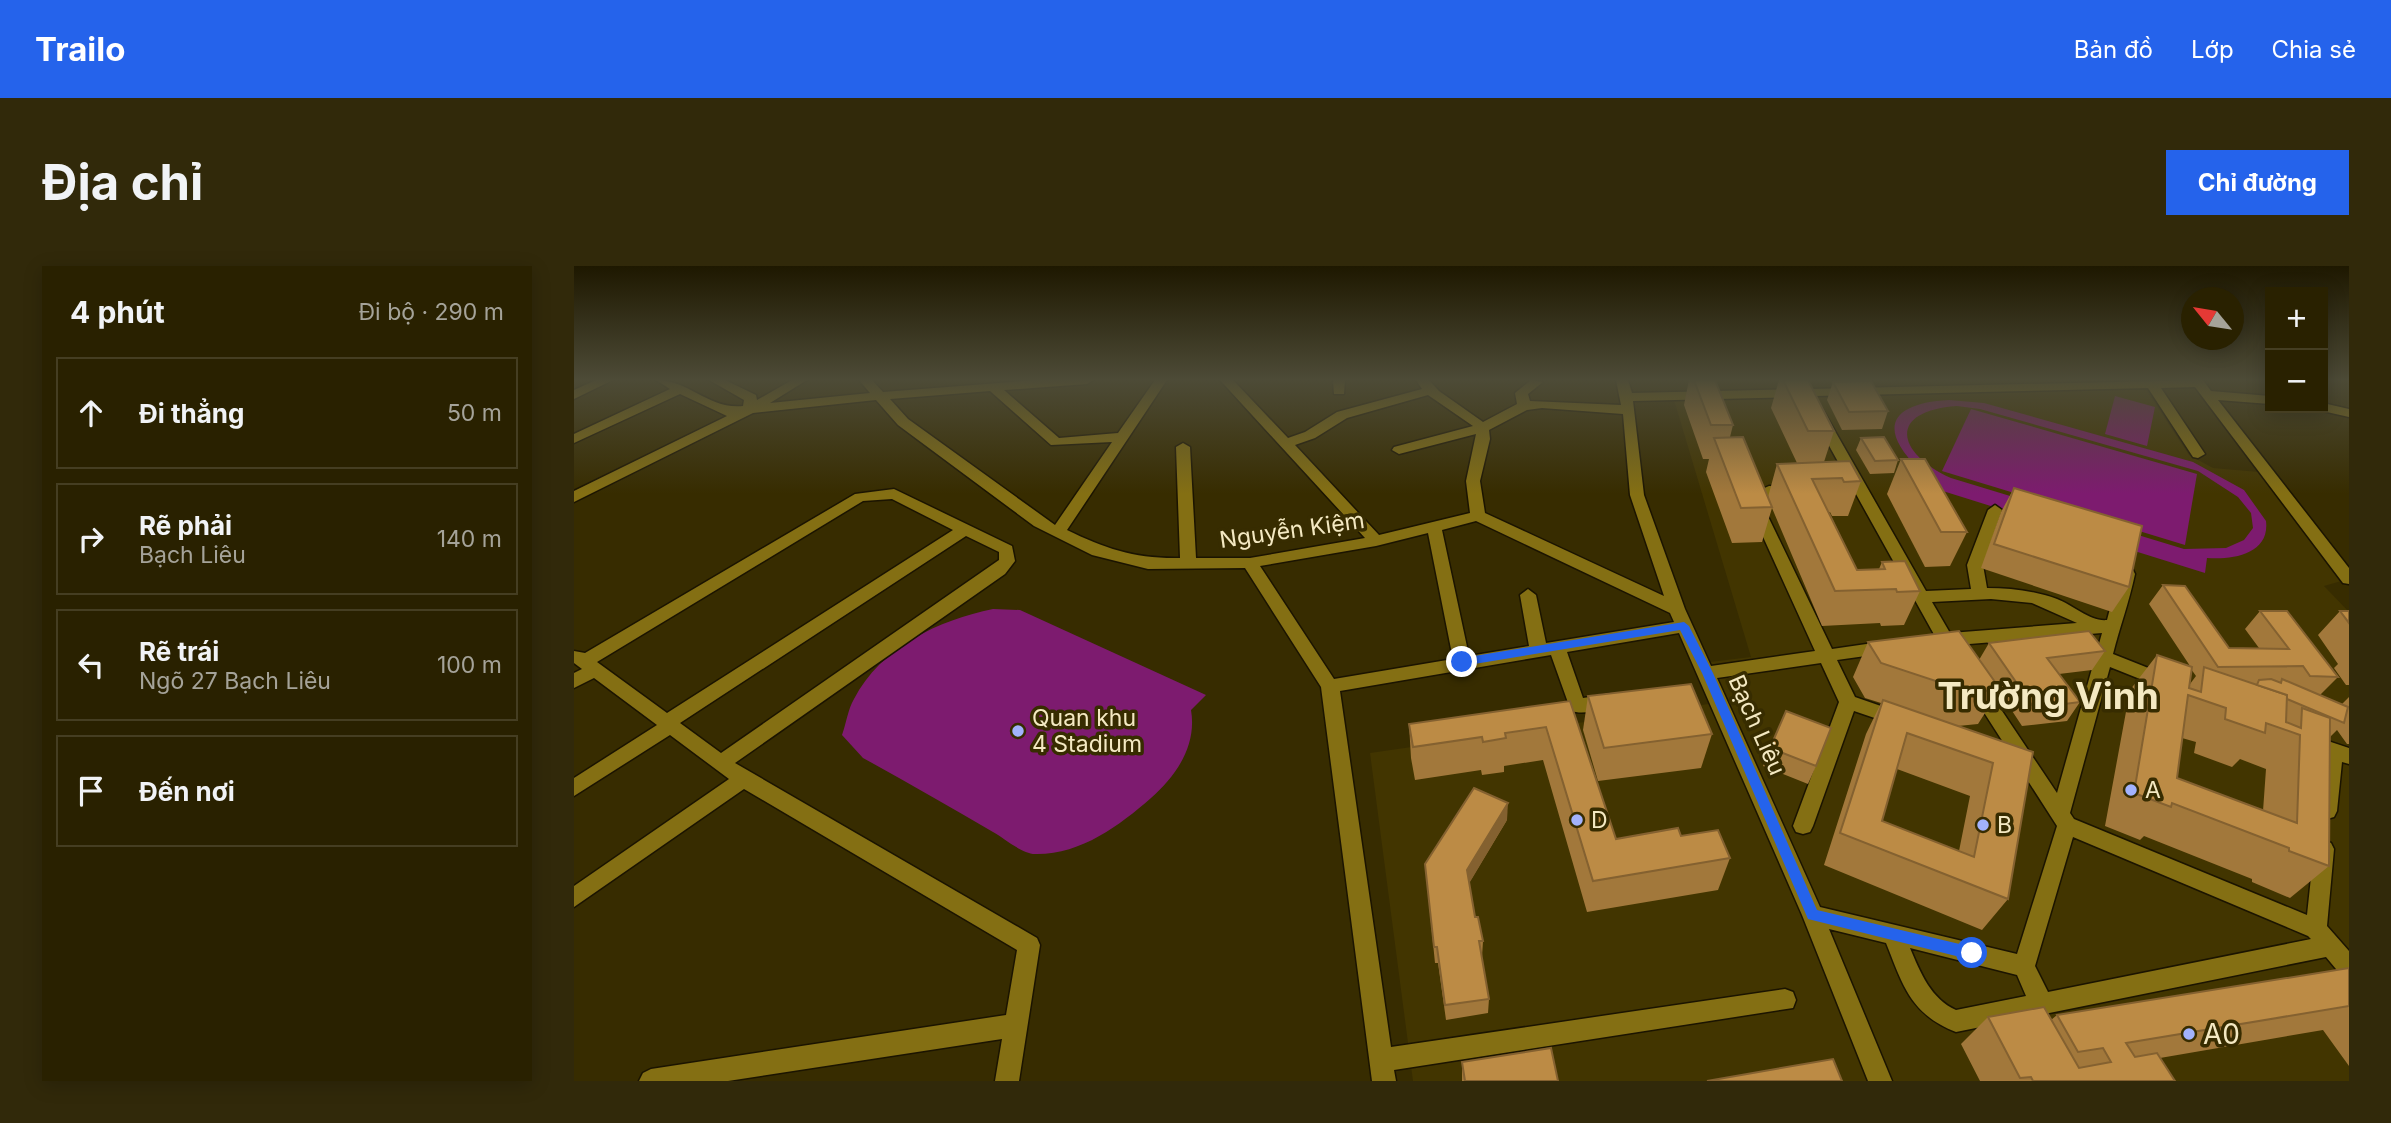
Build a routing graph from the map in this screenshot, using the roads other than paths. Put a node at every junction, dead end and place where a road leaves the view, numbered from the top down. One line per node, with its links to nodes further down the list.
1 (619, 418): 16 (street)
2 (733, 418): 22 (street)
3 (900, 418): 27 (street, Nguyễn Kiệm)
4 (1028, 418): 15 (street)
5 (1136, 418): 15 (street)
6 (1262, 418): 17 (street)
7 (1337, 418): 17 (street)
8 (1473, 418): 14 (street)
9 (1501, 418): 14 (street)
10 (1628, 418): 36 (street, Bạch Liêu)
11 (1818, 418): 35 (street)
12 (2174, 418): 20 (street)
13 (2226, 418): 32 (street)
14 (1482, 428): 19 (street); 24 (street)
15 (1123, 437): 27 (street)
16 (574, 439)
17 (1285, 443): 28 (street)
18 (1183, 447): 31 (street)
19 (1399, 450)
20 (2198, 454)
21 (1803, 489): 41 (street)
22 (574, 496)
23 (1995, 510): 33 (street)
24 (1478, 516): 25 (street, Nguyễn Kiệm); 36 (street)
25 (1434, 527): 28 (street, Nguyễn Kiệm); 44 (street)
26 (965, 529): 43 (street); 51 (street); 57 (street)
27 (1059, 530): 31 (street, Nguyễn Kiệm)
28 (1376, 541): 30 (street, Nguyễn Kiệm)
29 (2132, 553): 37 (street)
30 (1250, 563): 31 (street, Nguyễn Kiệm); 47 (street)
31 (1188, 564)
32 (2349, 579)
33 (1980, 594): 35 (street); 37 (street)
34 (1528, 595): 40 (street)
35 (1920, 597): 38 (street)
36 (1680, 618): 40 (street); 46 (street, Bạch Liêu)
37 (2104, 627): 38 (street); 42 (street)
38 (1938, 641): 56 (street)
39 (1906, 645): 41 (street)
40 (1548, 649): 44 (street); 49 (street)
41 (1827, 654): 46 (street); 50 (street)
42 (2104, 657): 48 (street); 60 (street)
43 (584, 661): 45 (street); 51 (street)
44 (1462, 662): 47 (street)
45 (574, 681)
46 (1706, 682): 63 (street, Bạch Liêu)
47 (1330, 686): 71 (street)
48 (2177, 686)
49 (1631, 698)
50 (1848, 702): 52 (street); 61 (street)
51 (669, 723): 57 (street); 59 (street)
52 (1912, 723)
53 (2298, 737): 55 (street)
54 (2001, 753): 56 (street)
55 (2341, 755): 65 (street)
56 (2027, 762): 60 (street)
57 (721, 763): 58 (street)
58 (743, 779): 62 (street); 70 (street)
59 (574, 788)
60 (2064, 818): 65 (street); 66 (street)
61 (1803, 826)
62 (574, 898)
63 (1813, 915): 64 (street); 74 (street, Bạch Liêu)
64 (1894, 934): 66 (street); 69 (street)
65 (2323, 937): 67 (street); 69 (street)
66 (2024, 966): 69 (street)
67 (2349, 968)
68 (1785, 1000): 71 (street)
69 (2041, 1002)
70 (1016, 1025): 72 (street); 73 (street)
71 (1383, 1070)
72 (651, 1081)
73 (1007, 1081)
74 (1880, 1081)

